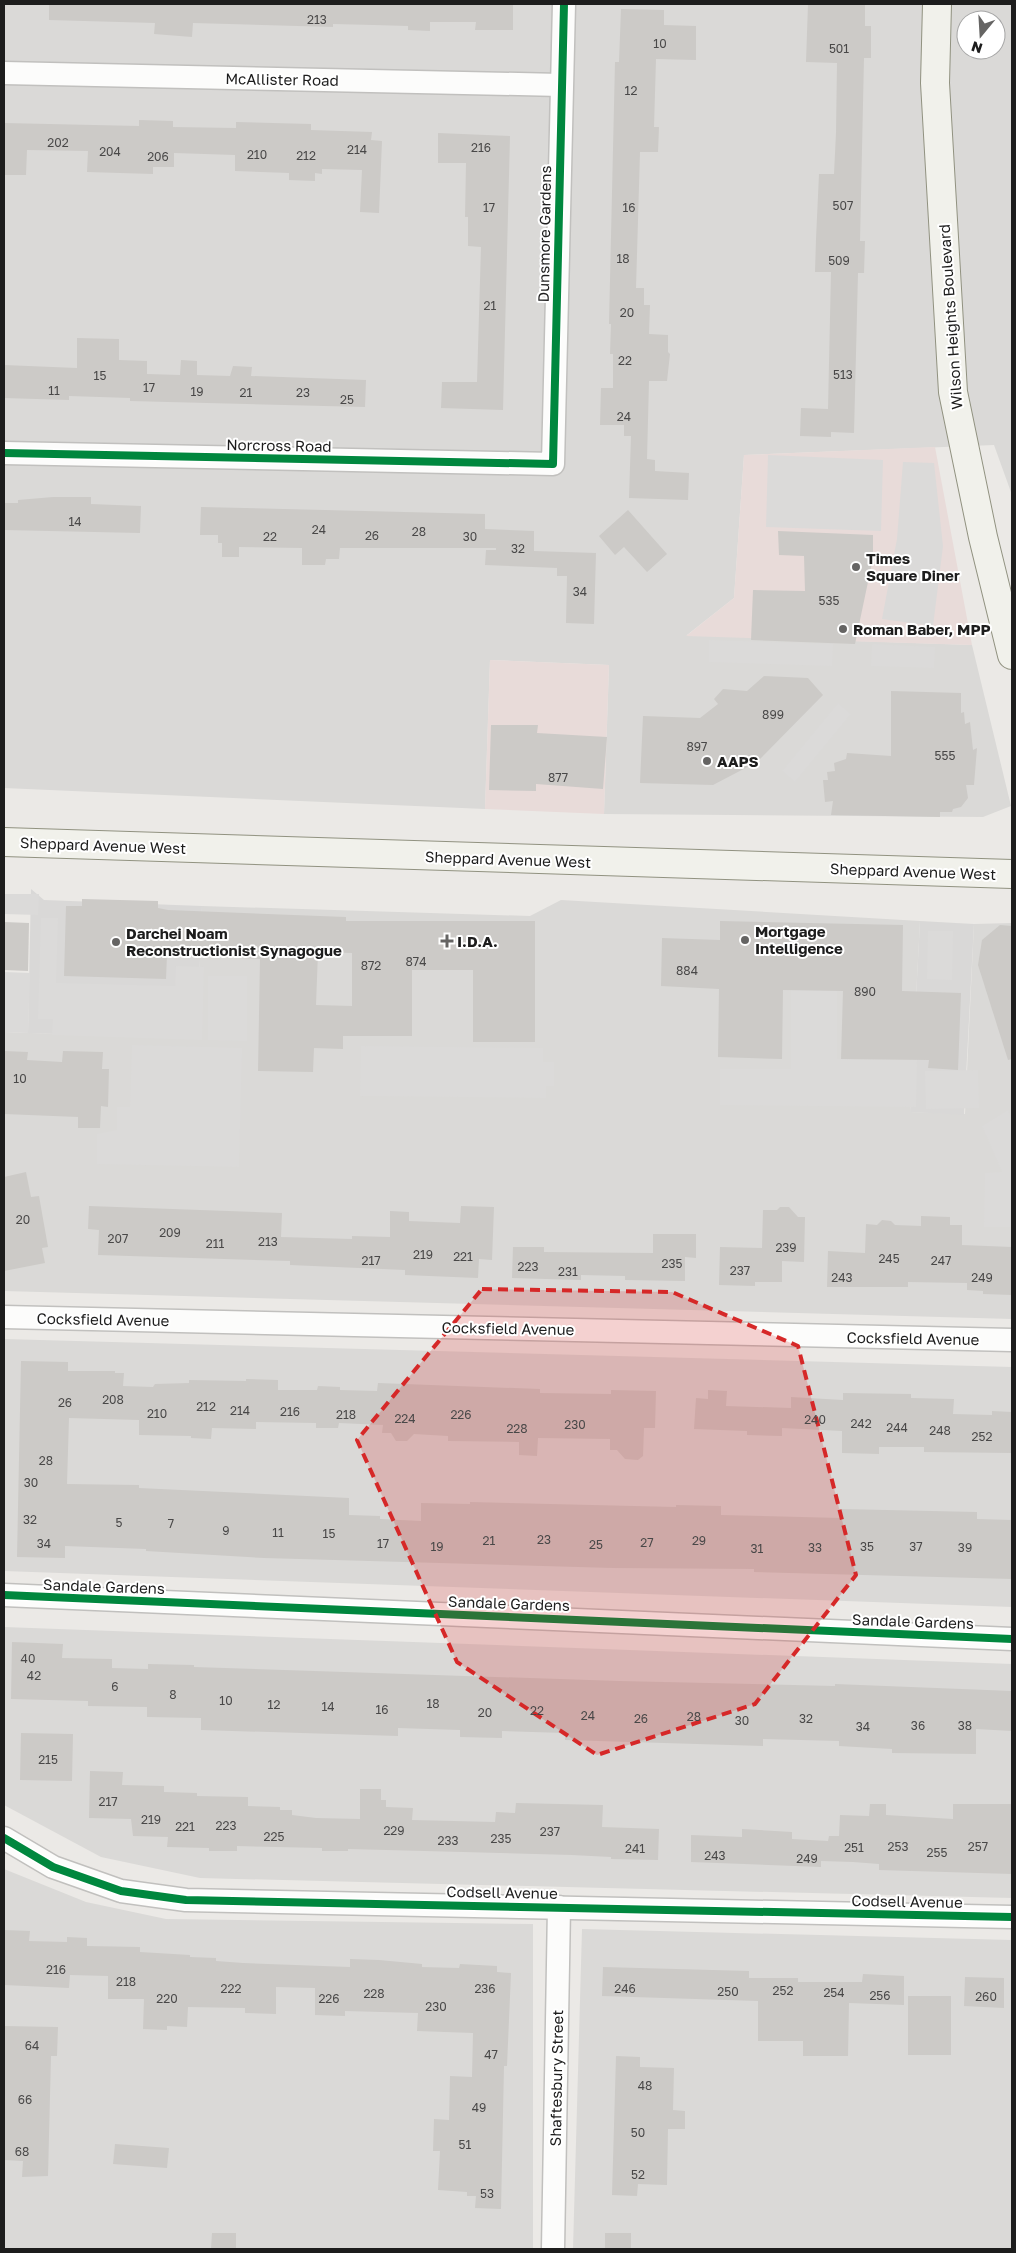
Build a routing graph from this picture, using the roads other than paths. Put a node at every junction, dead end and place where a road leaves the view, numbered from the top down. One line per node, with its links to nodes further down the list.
1 (564, 4): 4 (street, Dunsmore Gardens)
2 (937, 4): 7 (main road, Wilson Heights Boulevard)
3 (4, 73): 4 (street, McAllister Road)
4 (561, 85): 6 (street, Dunsmore Gardens)
5 (4, 453): 6 (street, Norcross Road)
6 (553, 464)
7 (1012, 655)
8 (4, 842): 9 (main road, Sheppard Avenue West)
9 (1012, 874)
10 (4, 1316): 11 (street, Cocksfield Avenue)
11 (1012, 1340)
12 (4, 1595): 13 (street, Sandale Gardens)
13 (1012, 1639)
14 (4, 1838): 15 (street, Codsell Avenue)
15 (559, 1907): 16 (street, Codsell Avenue); 17 (street, Shaftesbury Street)
16 (1012, 1917)
17 (554, 2249)

